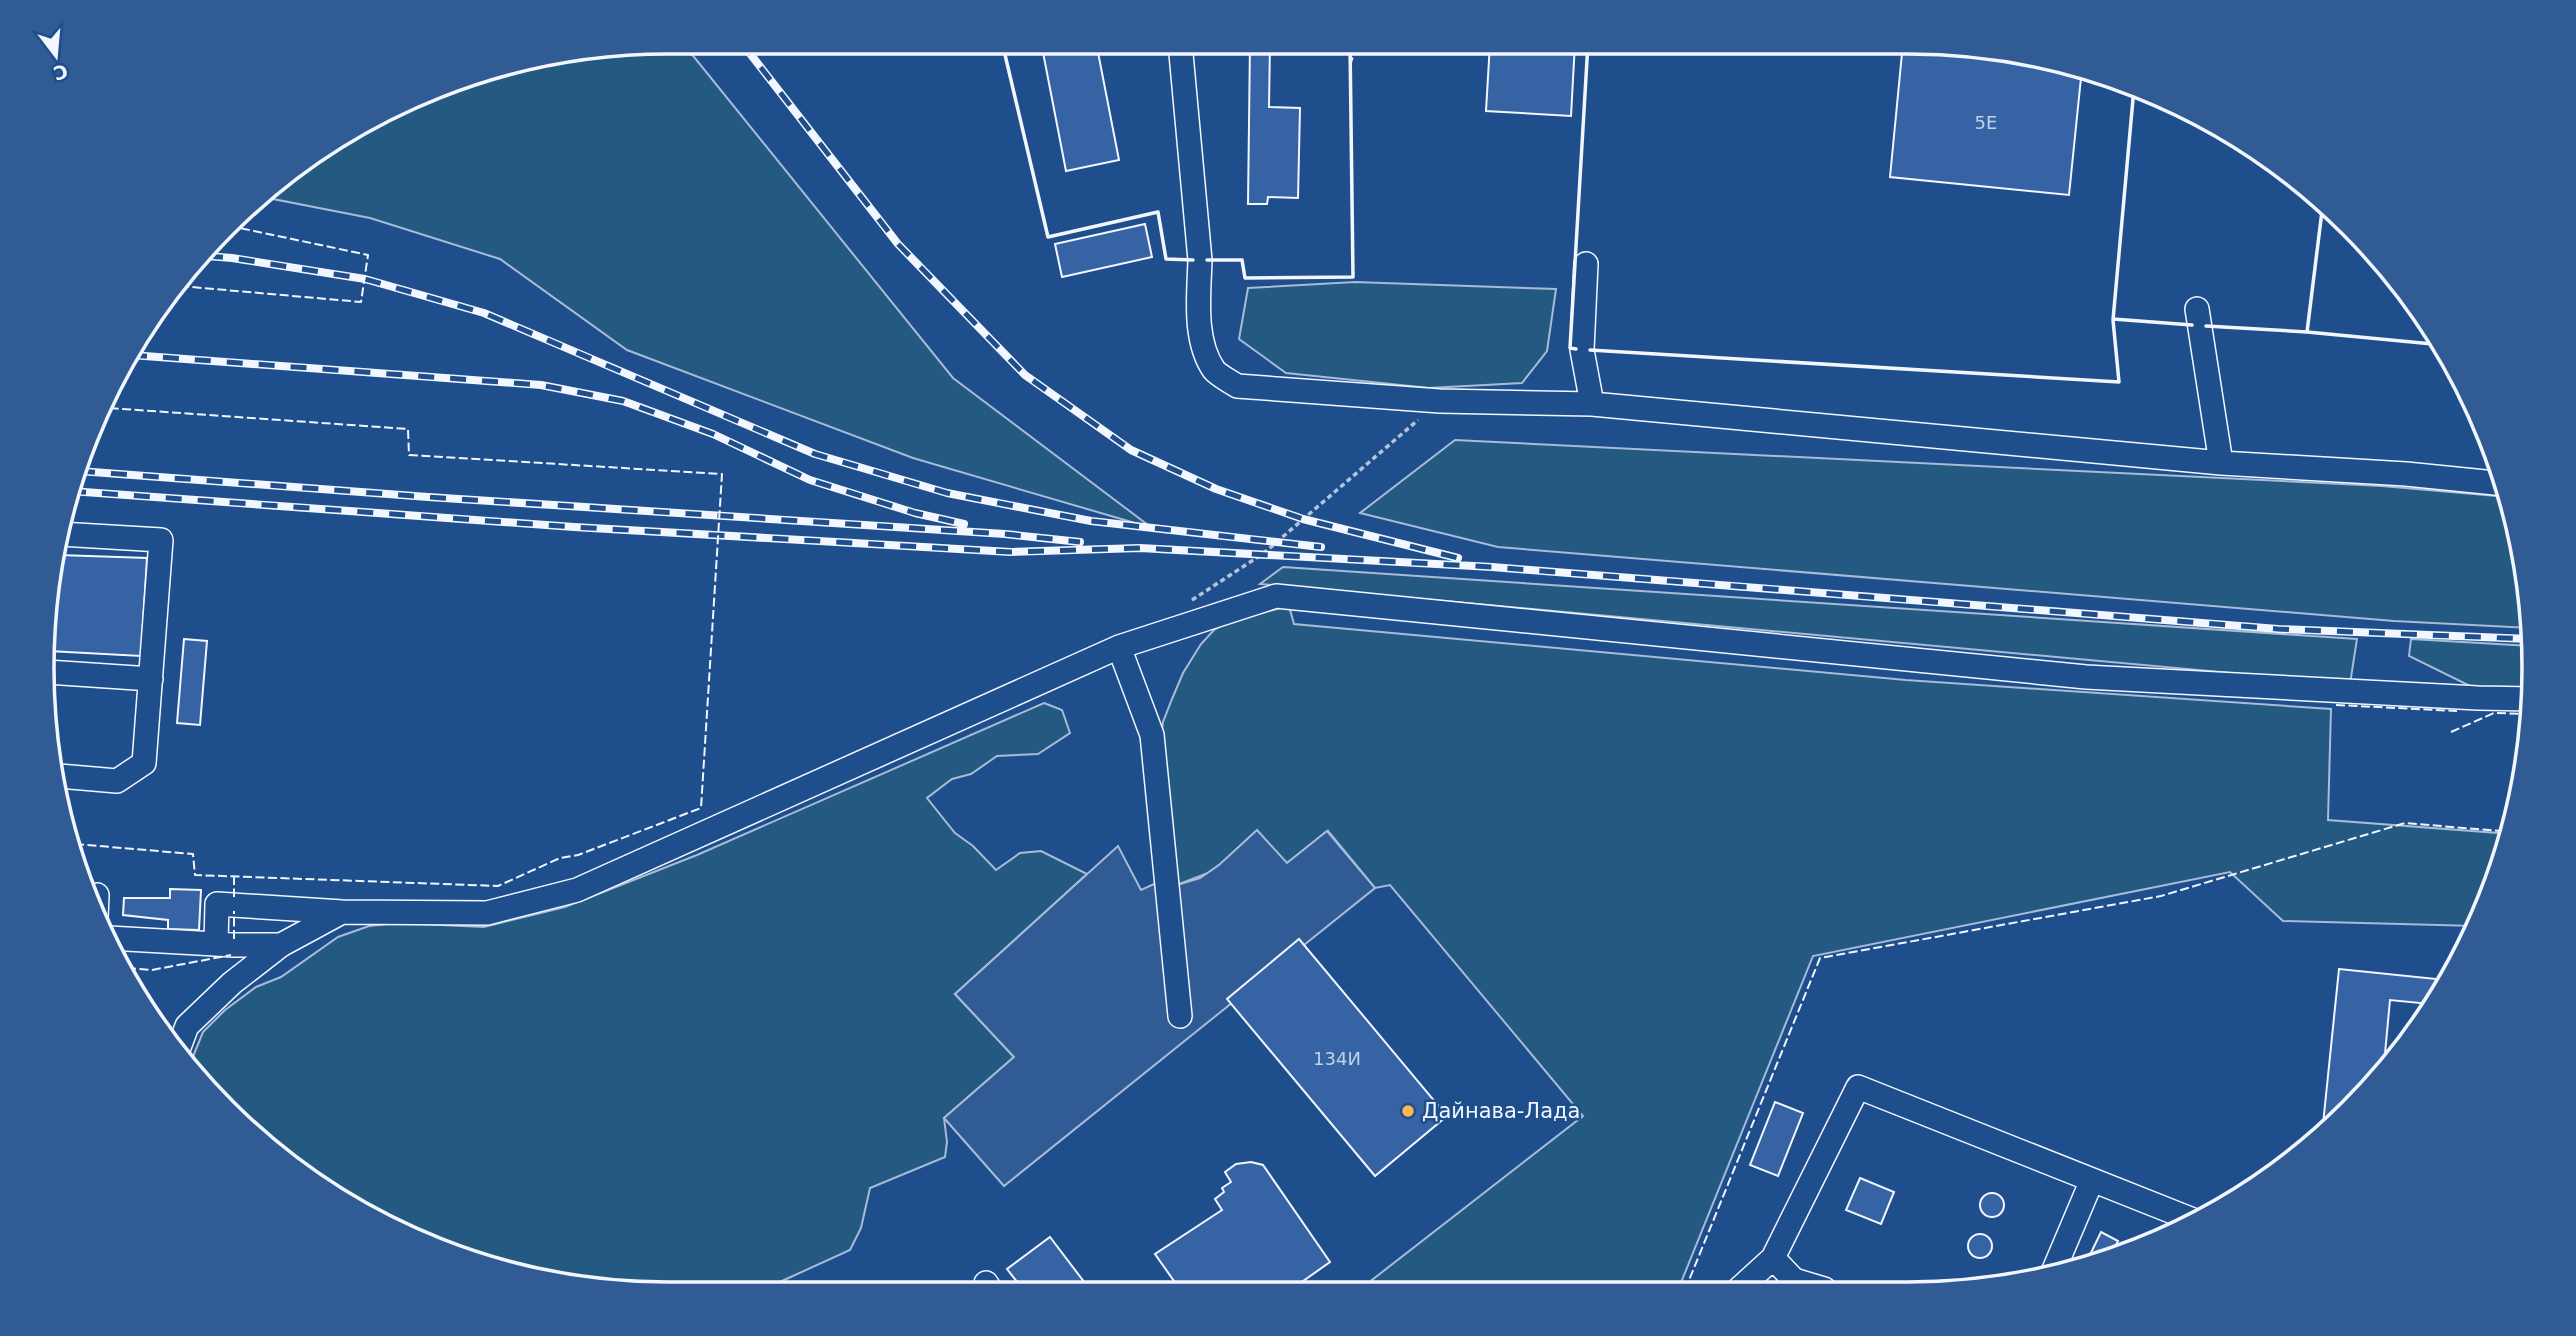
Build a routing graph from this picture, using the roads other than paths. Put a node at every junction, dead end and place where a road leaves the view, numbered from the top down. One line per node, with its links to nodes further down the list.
1 (1181, 54): 4 (street)
2 (1586, 264): 4 (street)
3 (2197, 309): 5 (street)
4 (1592, 404): 5 (street)
5 (2221, 463): 6 (street)
6 (2493, 483)
7 (69, 534): 10 (street)
8 (1119, 647): 11 (street); 13 (street); 17 (street)
9 (54, 672): 10 (street)
10 (150, 679): 12 (street)
11 (2520, 699)
12 (64, 776)
13 (342, 912): 15 (street); 16 (street)
14 (118, 939): 15 (street)
15 (216, 944): 16 (street)
16 (281, 945): 18 (street)
17 (1181, 1016)
18 (181, 1042)
19 (2092, 1180): 20 (street); 21 (street); 22 (street)
20 (2183, 1216)
21 (1773, 1258): 23 (street); 24 (street)
22 (2057, 1263)
23 (1747, 1282)
24 (1801, 1282)

